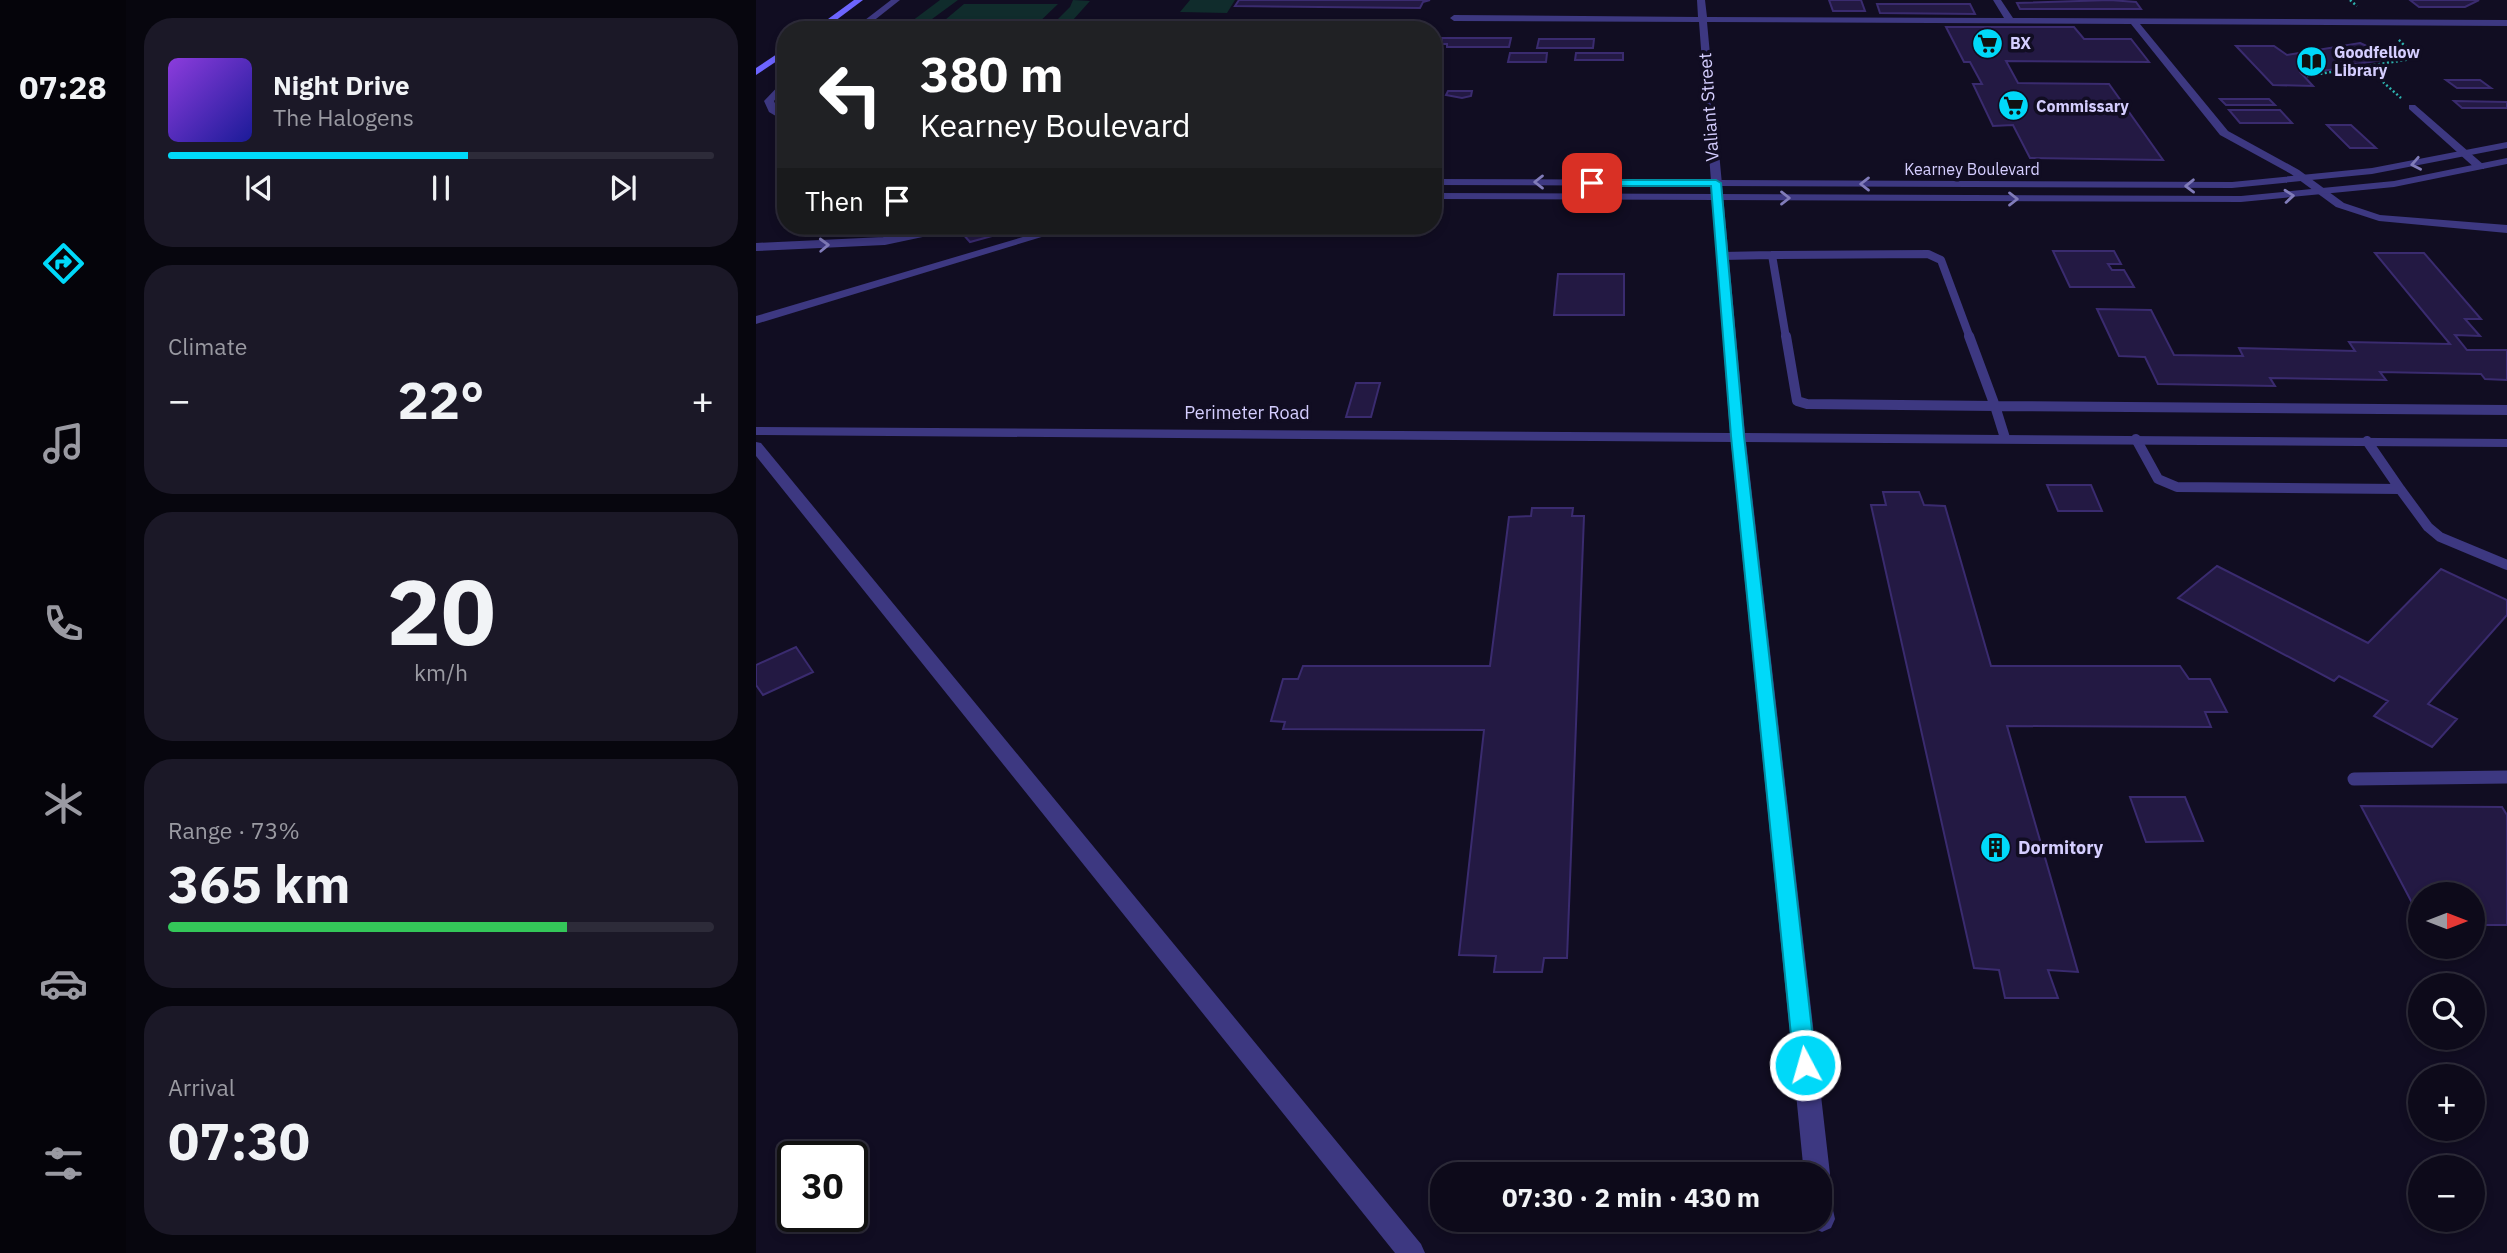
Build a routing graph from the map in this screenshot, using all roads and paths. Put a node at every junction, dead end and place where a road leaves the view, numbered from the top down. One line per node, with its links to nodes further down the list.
1 (859, 0): 8 (main road)
2 (896, 0): 9 (street)
3 (1701, 0): 6 (street, Valiant Street)
4 (1997, 0): 7 (street)
5 (1454, 18): 6 (street)
6 (1703, 19): 7 (street); 26 (street, Valiant Street)
7 (2010, 20): 10 (street)
8 (830, 21)
9 (868, 21)
10 (2133, 21): 11 (street); 24 (street)
11 (2507, 23)
12 (2389, 33): 14 (path)
13 (777, 57): 15 (main road)
14 (2366, 67): 16 (path); 18 (path)
15 (756, 72)
16 (2307, 76)
17 (777, 89): 19 (street)
18 (2412, 107): 21 (street)
19 (777, 113)
20 (2507, 145): 21 (street, Kearney Boulevard)
21 (2465, 154): 23 (street); 24 (street, Kearney Boulevard, one-way to 24)
22 (2507, 161): 23 (street, Kearney Boulevard)
23 (2480, 167): 27 (street, Kearney Boulevard)
24 (2307, 180): 26 (street, Kearney Boulevard, one-way to 26); 27 (street)
25 (1442, 182): 26 (street, Kearney Boulevard, one-way to 25)
26 (1716, 190): 27 (street, Kearney Boulevard, one-way to 27); 28 (street, Kearney Boulevard); 34 (street, Valiant Street)
27 (2323, 193): 29 (street)
28 (1442, 196)
29 (2507, 229)
30 (909, 235): 32 (lane, one-way to 30)
31 (1042, 235): 35 (street)
32 (756, 247)
33 (1772, 255): 34 (lane); 36 (lane); 36 (lane)
34 (1722, 256): 39 (street, Valiant Street)
35 (756, 320)
36 (1995, 406): 37 (lane); 40 (lane)
37 (2507, 410)
38 (756, 431): 39 (street, Perimeter Road)
39 (1738, 436): 40 (street, Perimeter Road); 49 (street, Valiant Street)
40 (2005, 438): 41 (street, Perimeter Road)
41 (2136, 439): 42 (street, Perimeter Road); 45 (lane)
42 (2367, 441): 43 (street, Perimeter Road); 45 (lane)
43 (2507, 443)
44 (756, 446): 50 (street)
45 (2400, 489): 46 (lane)
46 (2507, 565)
47 (2507, 777): 48 (lane)
48 (2354, 779)
49 (1816, 1162)
50 (1412, 1253)

